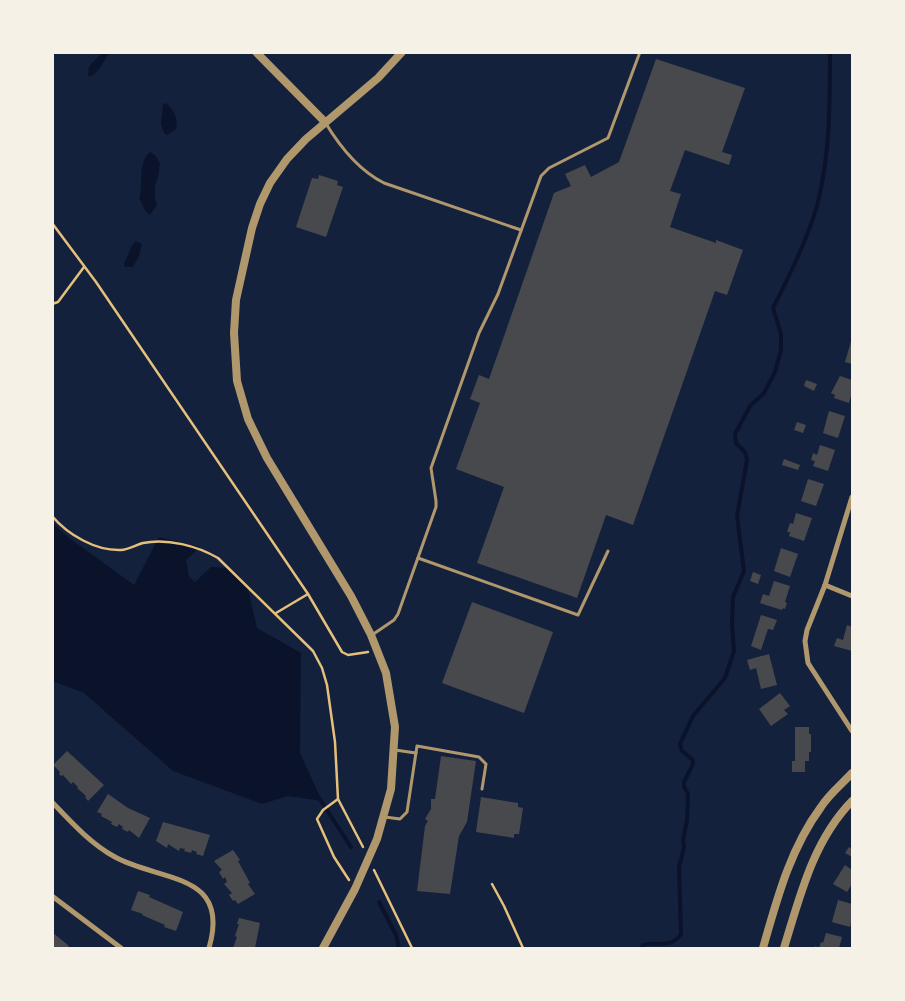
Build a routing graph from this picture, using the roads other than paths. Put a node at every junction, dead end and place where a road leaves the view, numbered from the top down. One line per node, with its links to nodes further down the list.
1 (256, 52): 4 (street)
2 (402, 52): 4 (street)
3 (640, 52): 5 (lane)
4 (325, 122): 5 (lane); 11 (street)
5 (521, 230): 8 (lane)
6 (852, 497): 9 (street)
7 (608, 550): 8 (lane)
8 (418, 558): 11 (lane)
9 (825, 585): 10 (street); 12 (street)
10 (852, 596)
11 (371, 635): 13 (street)
12 (852, 731)
13 (395, 750): 14 (lane); 19 (street)
14 (416, 753): 16 (lane); 19 (lane)
15 (852, 773): 24 (street)
16 (482, 789)
17 (852, 800): 25 (street)
18 (52, 802): 22 (street)
19 (384, 817): 23 (street)
20 (52, 896): 21 (street)
21 (121, 948)
22 (209, 948)
23 (323, 948)
24 (763, 948)
25 (784, 948)

